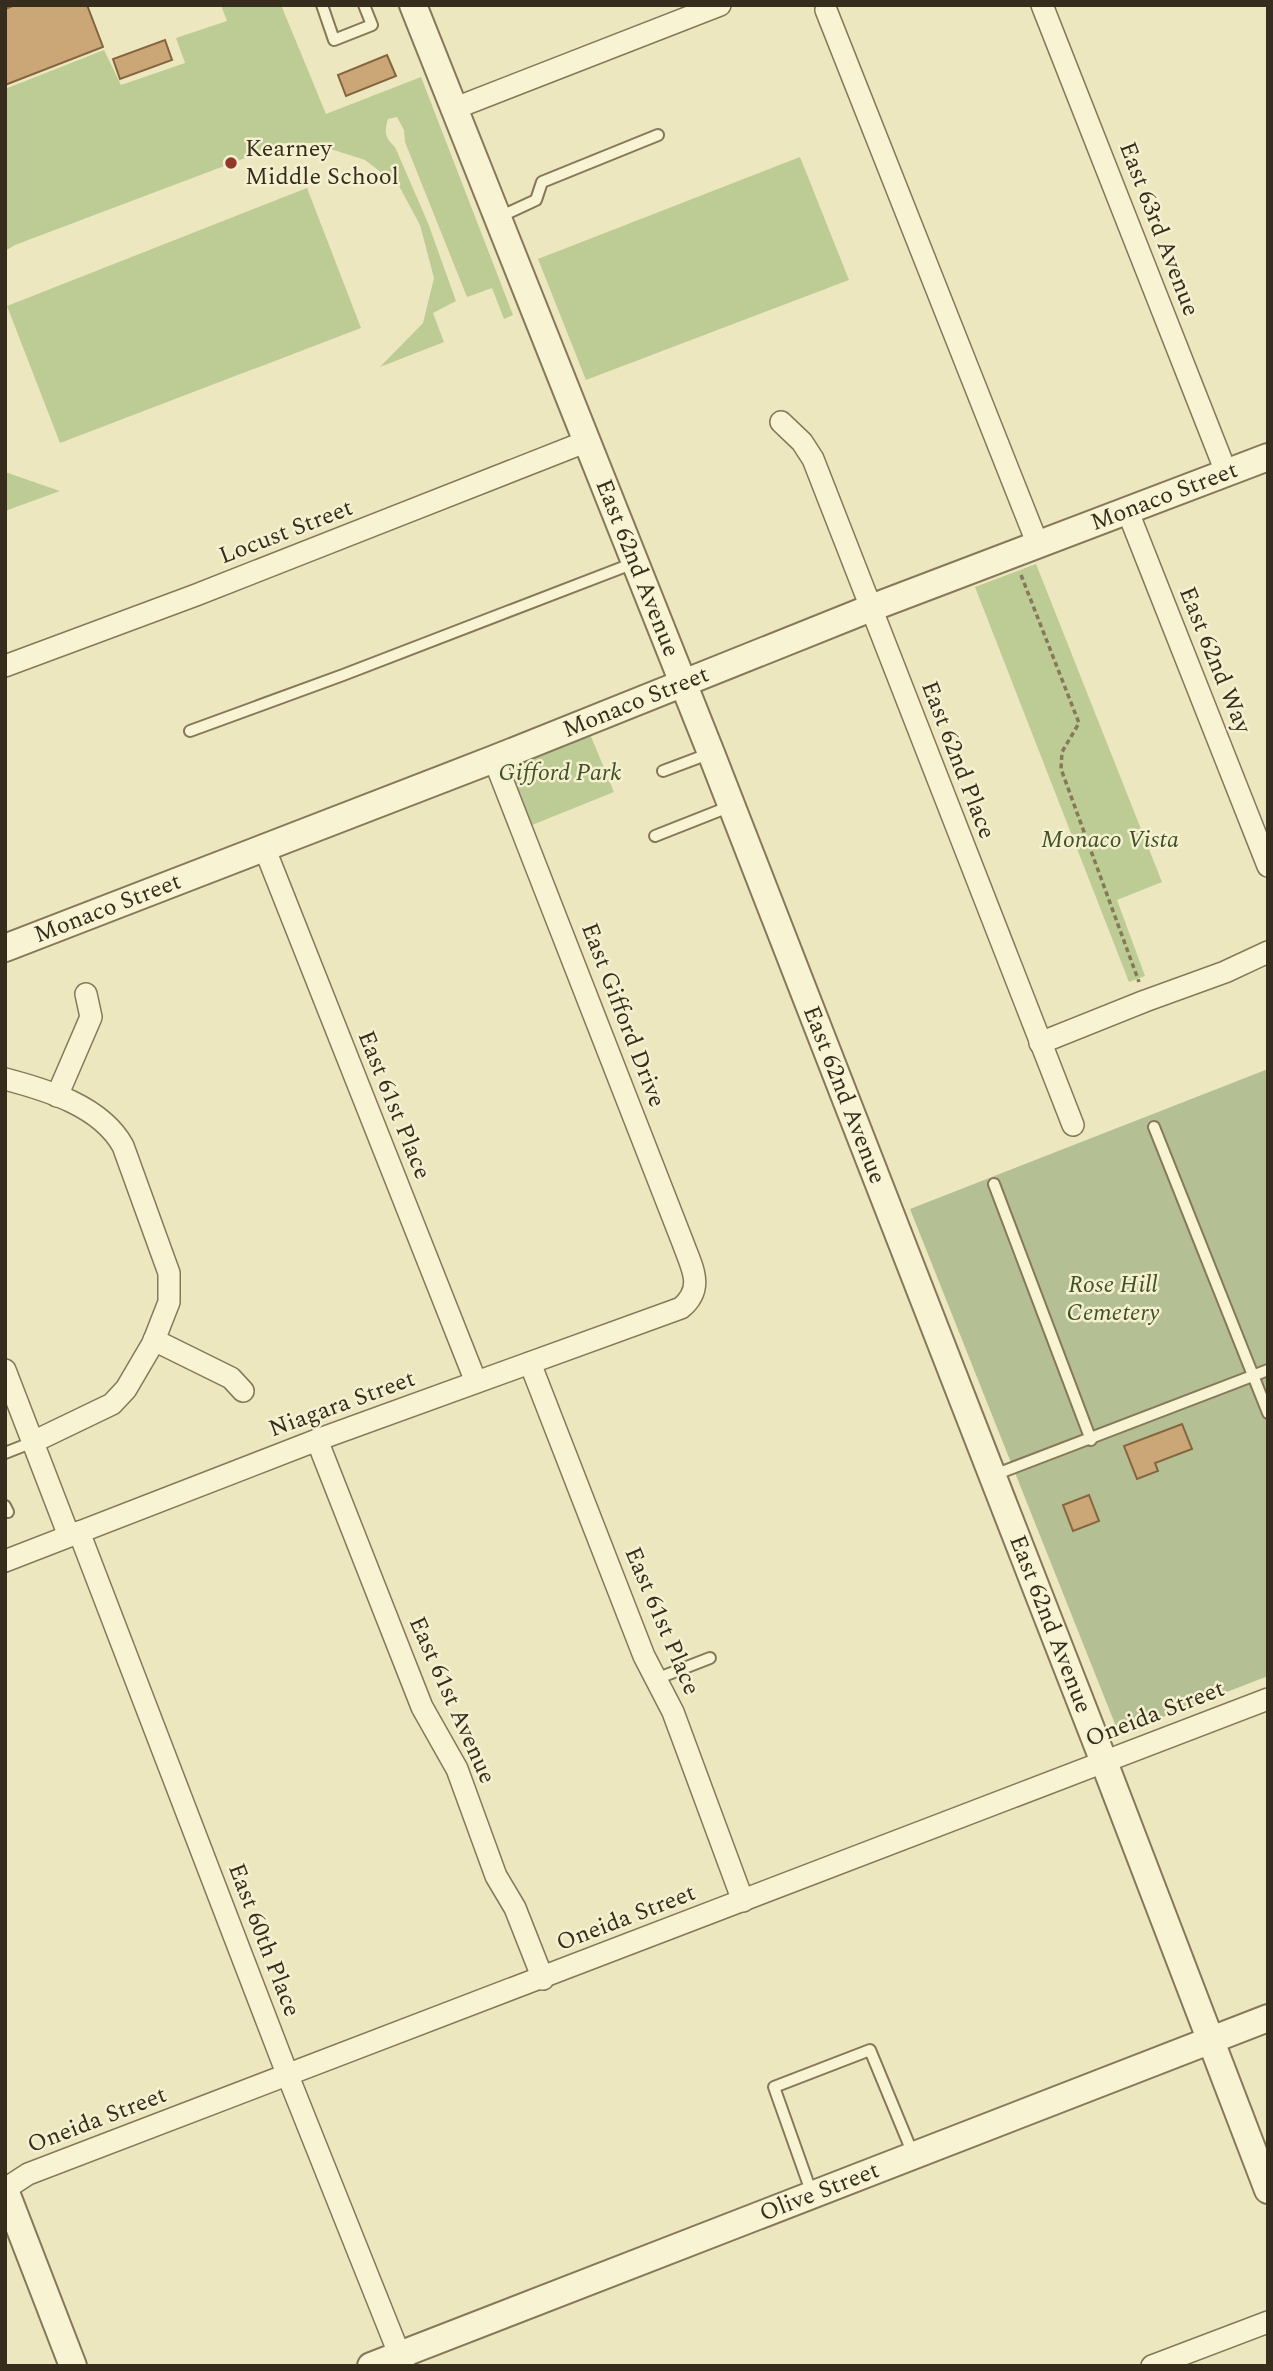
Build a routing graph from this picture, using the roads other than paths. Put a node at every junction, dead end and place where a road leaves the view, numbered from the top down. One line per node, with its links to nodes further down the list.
1 (322, 5): 2 (lane)
2 (364, 5)
3 (412, 5): 7 (street, East 62nd Avenue)
4 (720, 5): 7 (street)
5 (1042, 5): 13 (street, East 63rd Avenue)
6 (826, 10): 15 (street)
7 (453, 109): 9 (street, East 62nd Avenue)
8 (658, 135): 9 (lane)
9 (497, 218): 11 (street, East 62nd Avenue)
10 (781, 422): 17 (street, East 62nd Place)
11 (585, 442): 16 (street, East 62nd Avenue); 18 (street, Locust Street)
12 (1268, 457): 13 (street, Monaco Street)
13 (1226, 472): 14 (street, Monaco Street)
14 (1128, 512): 15 (street, Monaco Street); 27 (street, East 62nd Way)
15 (1038, 545): 17 (street, Monaco Street)
16 (634, 563): 19 (street, East 62nd Avenue); 20 (lane)
17 (871, 608): 19 (street, Monaco Street); 31 (street, East 62nd Place)
18 (5, 666)
19 (683, 682): 21 (street, East 62nd Avenue); 22 (street, Monaco Street)
20 (190, 731)
21 (711, 753): 23 (lane); 24 (street, East 62nd Avenue)
22 (494, 759): 26 (street, Monaco Street); 37 (street, East Gifford Drive)
23 (663, 771)
24 (732, 806): 25 (lane); 50 (street, East 62nd Avenue)
25 (655, 836)
26 (264, 847): 28 (street, Monaco Street); 43 (street, East 61st Place)
27 (1268, 866)
28 (5, 948)
29 (1268, 952): 31 (street)
30 (86, 994): 33 (street)
31 (1040, 1043): 34 (street, East 62nd Place)
32 (5, 1079): 33 (street)
33 (57, 1096): 38 (street)
34 (1073, 1125)
35 (1154, 1127): 42 (lane)
36 (994, 1184): 47 (lane)
37 (694, 1293): 39 (street, Niagara Street)
38 (154, 1340): 44 (street); 48 (street)
39 (530, 1363): 43 (street, Niagara Street); 54 (street, East 61st Place)
40 (5, 1370): 48 (street, East 60th Place)
41 (1268, 1370): 42 (lane)
42 (1252, 1376): 45 (lane); 47 (lane)
43 (476, 1382): 46 (street, Niagara Street)
44 (243, 1391)
45 (1268, 1413)
46 (317, 1440): 51 (street, Niagara Street); 58 (street, East 61st Avenue)
47 (1091, 1440): 50 (lane)
48 (33, 1443): 49 (lane); 51 (street, East 60th Place)
49 (5, 1453)
50 (991, 1476): 56 (street, East 62nd Avenue)
51 (74, 1534): 52 (street, Niagara Street); 61 (street, East 60th Place)
52 (5, 1561)
53 (710, 1658): 54 (lane)
54 (656, 1679): 57 (street, East 61st Place)
55 (1268, 1699): 56 (street, Oneida Street)
56 (1104, 1762): 57 (street, Oneida Street); 60 (street, East 62nd Avenue)
57 (743, 1901): 58 (street, Oneida Street)
58 (542, 1979): 61 (street, Oneida Street)
59 (1268, 2018): 60 (street, Olive Street)
60 (1209, 2039): 62 (street, Olive Street); 64 (street, East 62nd Avenue)
61 (288, 2076): 63 (street, Oneida Street); 67 (street, East 60th Place)
62 (913, 2154): 65 (street, Olive Street); 65 (lane)
63 (5, 2190): 68 (street)
64 (1268, 2190)
65 (812, 2193): 67 (street, Olive Street)
66 (1268, 2322): 70 (street)
67 (402, 2360): 69 (street, Olive Street)
68 (73, 2366)
69 (371, 2366)
70 (1152, 2366)

